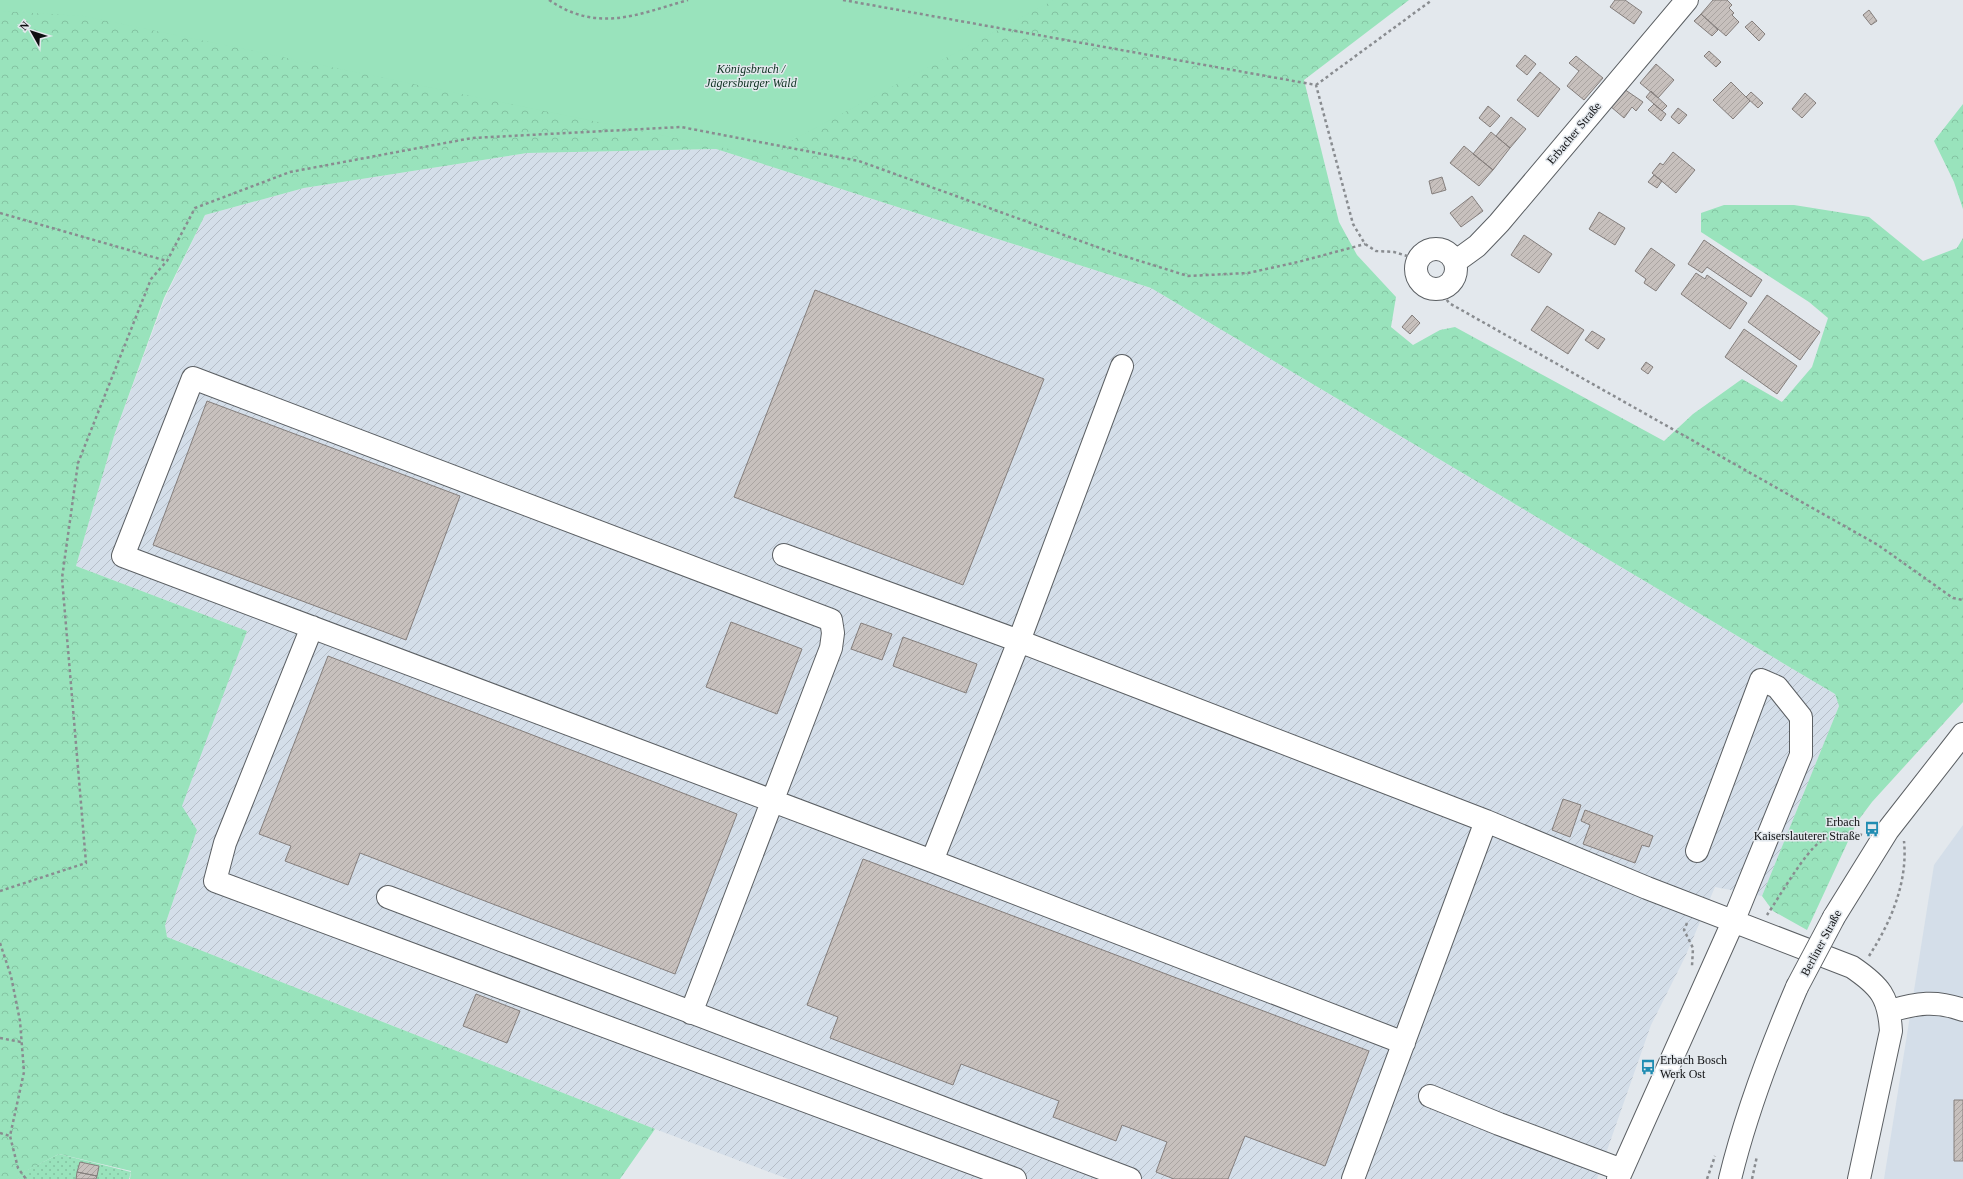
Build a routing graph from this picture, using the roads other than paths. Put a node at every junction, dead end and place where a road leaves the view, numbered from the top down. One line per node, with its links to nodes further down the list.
1 (1687, 0): 2 (street, Erbacher Straße)
2 (1455, 262): 2 (street)
3 (1122, 366): 6 (street)
4 (784, 555): 6 (street)
5 (312, 628): 8 (street); 8 (street); 20 (street)
6 (1019, 641): 9 (street); 11 (street)
7 (1963, 734): 23 (street, Berliner Straße, bridge)
8 (771, 801): 11 (street); 16 (street)
9 (1486, 821): 13 (street); 17 (street)
10 (1698, 851): 13 (street)
11 (932, 861): 17 (street)
12 (388, 897): 16 (street)
13 (1733, 922): 14 (street); 19 (street)
14 (1890, 1010): 15 (street); 24 (street)
15 (1963, 1010)
16 (691, 1013): 21 (street)
17 (1404, 1043): 22 (street)
18 (1430, 1096): 19 (street)
19 (1620, 1175)
20 (1015, 1179)
21 (1130, 1179)
22 (1353, 1179)
23 (1730, 1179)
24 (1859, 1179)

